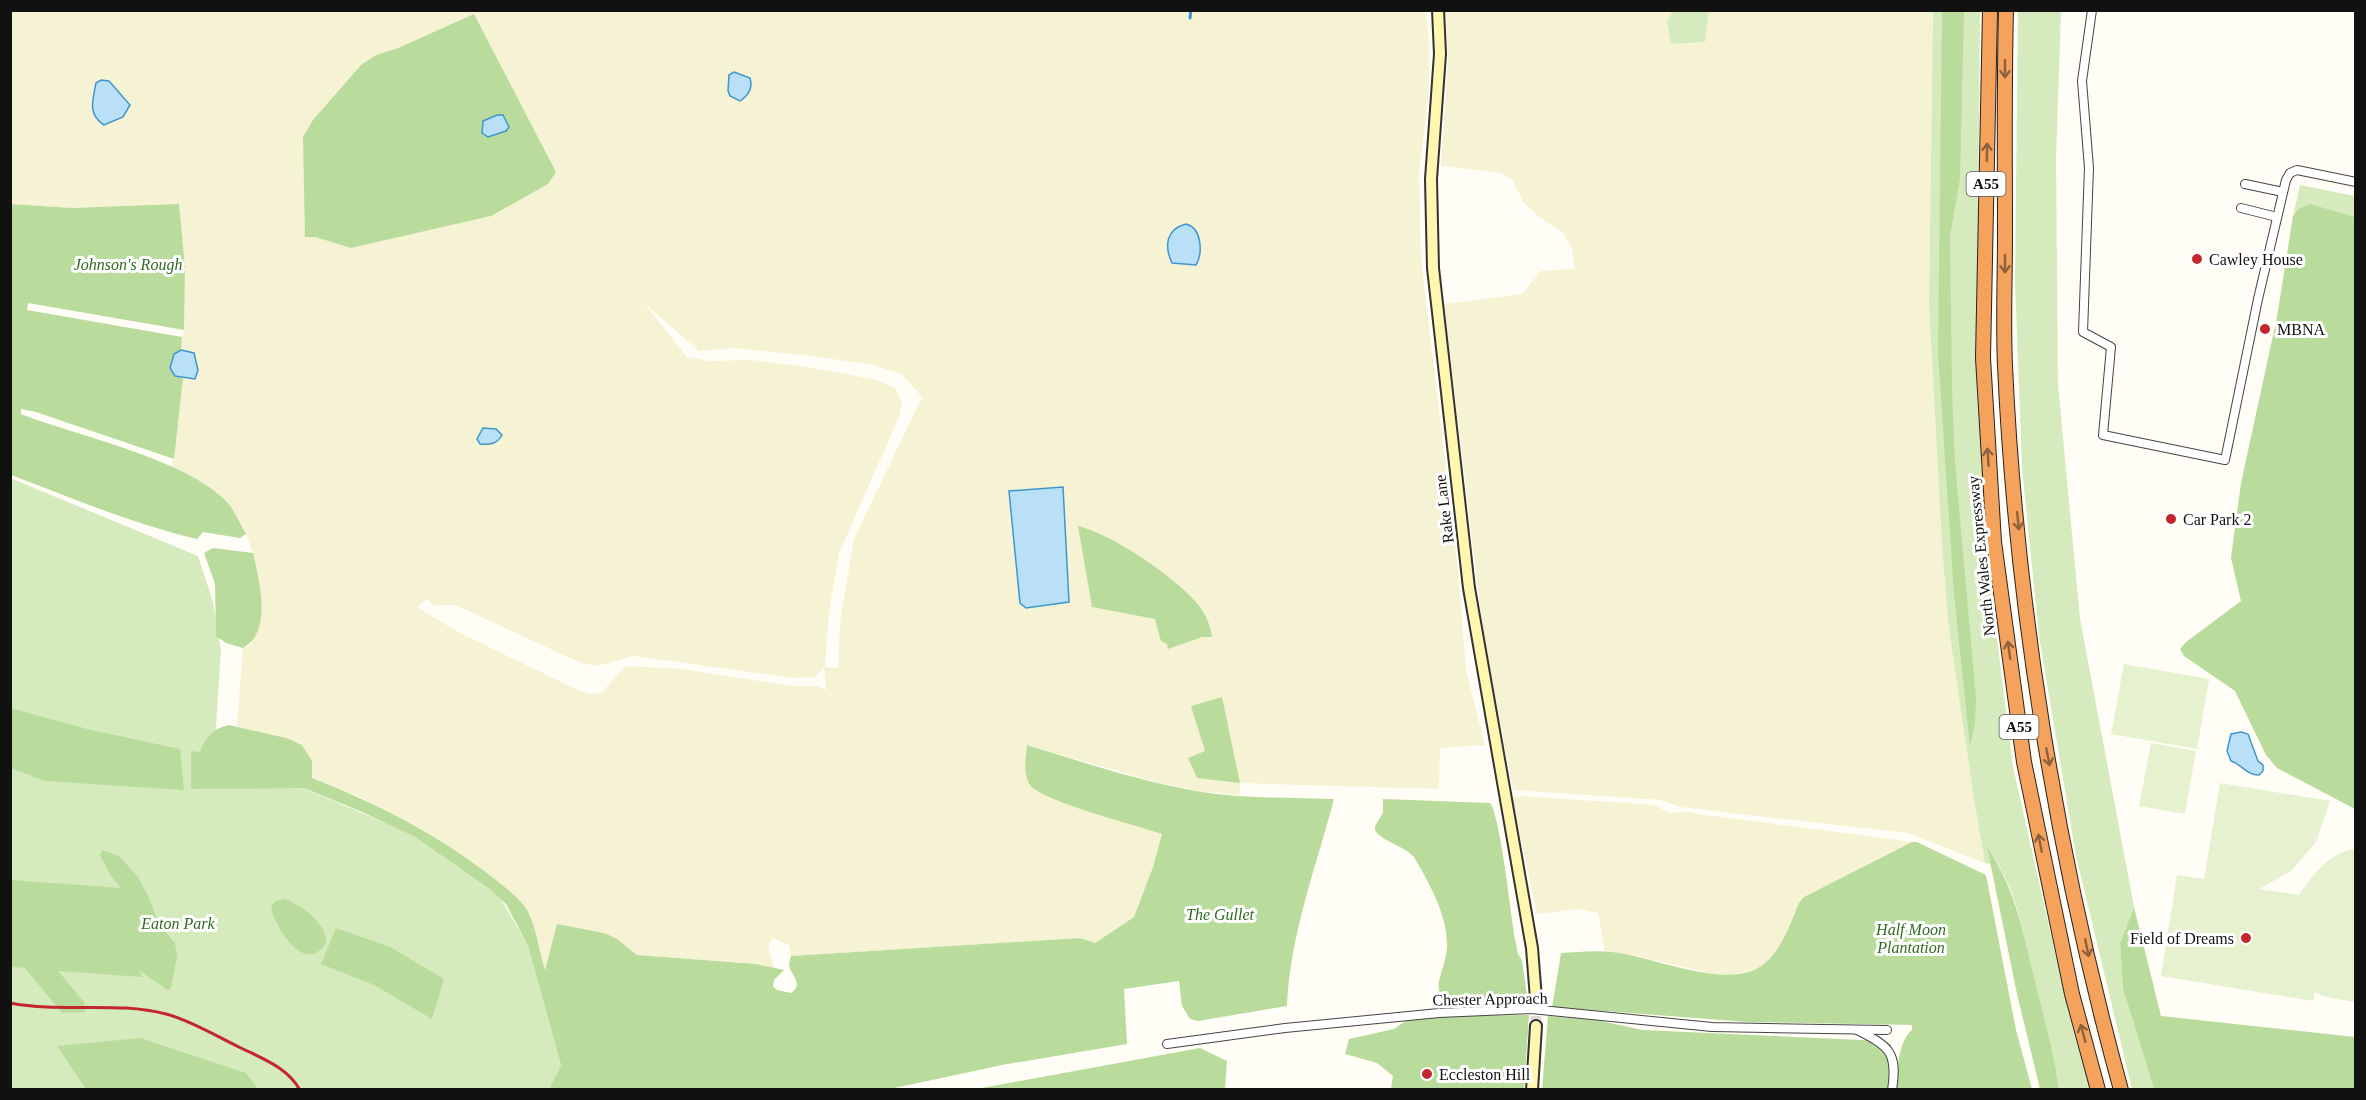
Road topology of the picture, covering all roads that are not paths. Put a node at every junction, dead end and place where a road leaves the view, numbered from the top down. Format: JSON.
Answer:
{"nodes":[{"id":1,"x":1438,"y":10,"type":"edge"},
{"id":2,"x":1990,"y":10,"type":"edge"},
{"id":3,"x":2006,"y":10,"type":"edge"},
{"id":4,"x":2092,"y":10,"type":"edge"},
{"id":5,"x":2355,"y":182,"type":"edge"},
{"id":6,"x":2245,"y":184,"type":"dead end"},
{"id":7,"x":2283,"y":192,"type":"junction"},
{"id":8,"x":2241,"y":208,"type":"dead end"},
{"id":9,"x":2277,"y":217,"type":"junction"},
{"id":10,"x":1536,"y":999,"type":"tunnel mouth"},
{"id":11,"x":1536,"y":1026,"type":"tunnel mouth"},
{"id":12,"x":1855,"y":1029,"type":"junction"},
{"id":13,"x":1887,"y":1030,"type":"dead end"},
{"id":14,"x":1167,"y":1044,"type":"dead end"},
{"id":15,"x":1532,"y":1089,"type":"edge"},
{"id":16,"x":1892,"y":1089,"type":"edge"},
{"id":17,"x":2098,"y":1089,"type":"edge"},
{"id":18,"x":2121,"y":1089,"type":"edge"}],
"edges":[{"from":1,"to":10,"type":"street","name":"Rake Lane"},
{"from":17,"to":2,"type":"highway","name":"North Wales Expressway","number":"A55","one_way":true},
{"from":3,"to":18,"type":"highway","number":"A55","one_way":true},
{"from":4,"to":9,"type":"street"},
{"from":5,"to":7,"type":"street"},
{"from":6,"to":7,"type":"street"},
{"from":7,"to":9,"type":"street"},
{"from":8,"to":9,"type":"street"},
{"from":11,"to":15,"type":"street"},
{"from":12,"to":13,"type":"street","name":"Chester Approach"},
{"from":12,"to":14,"type":"street","name":"Chester Approach"},
{"from":12,"to":16,"type":"street"}]}
